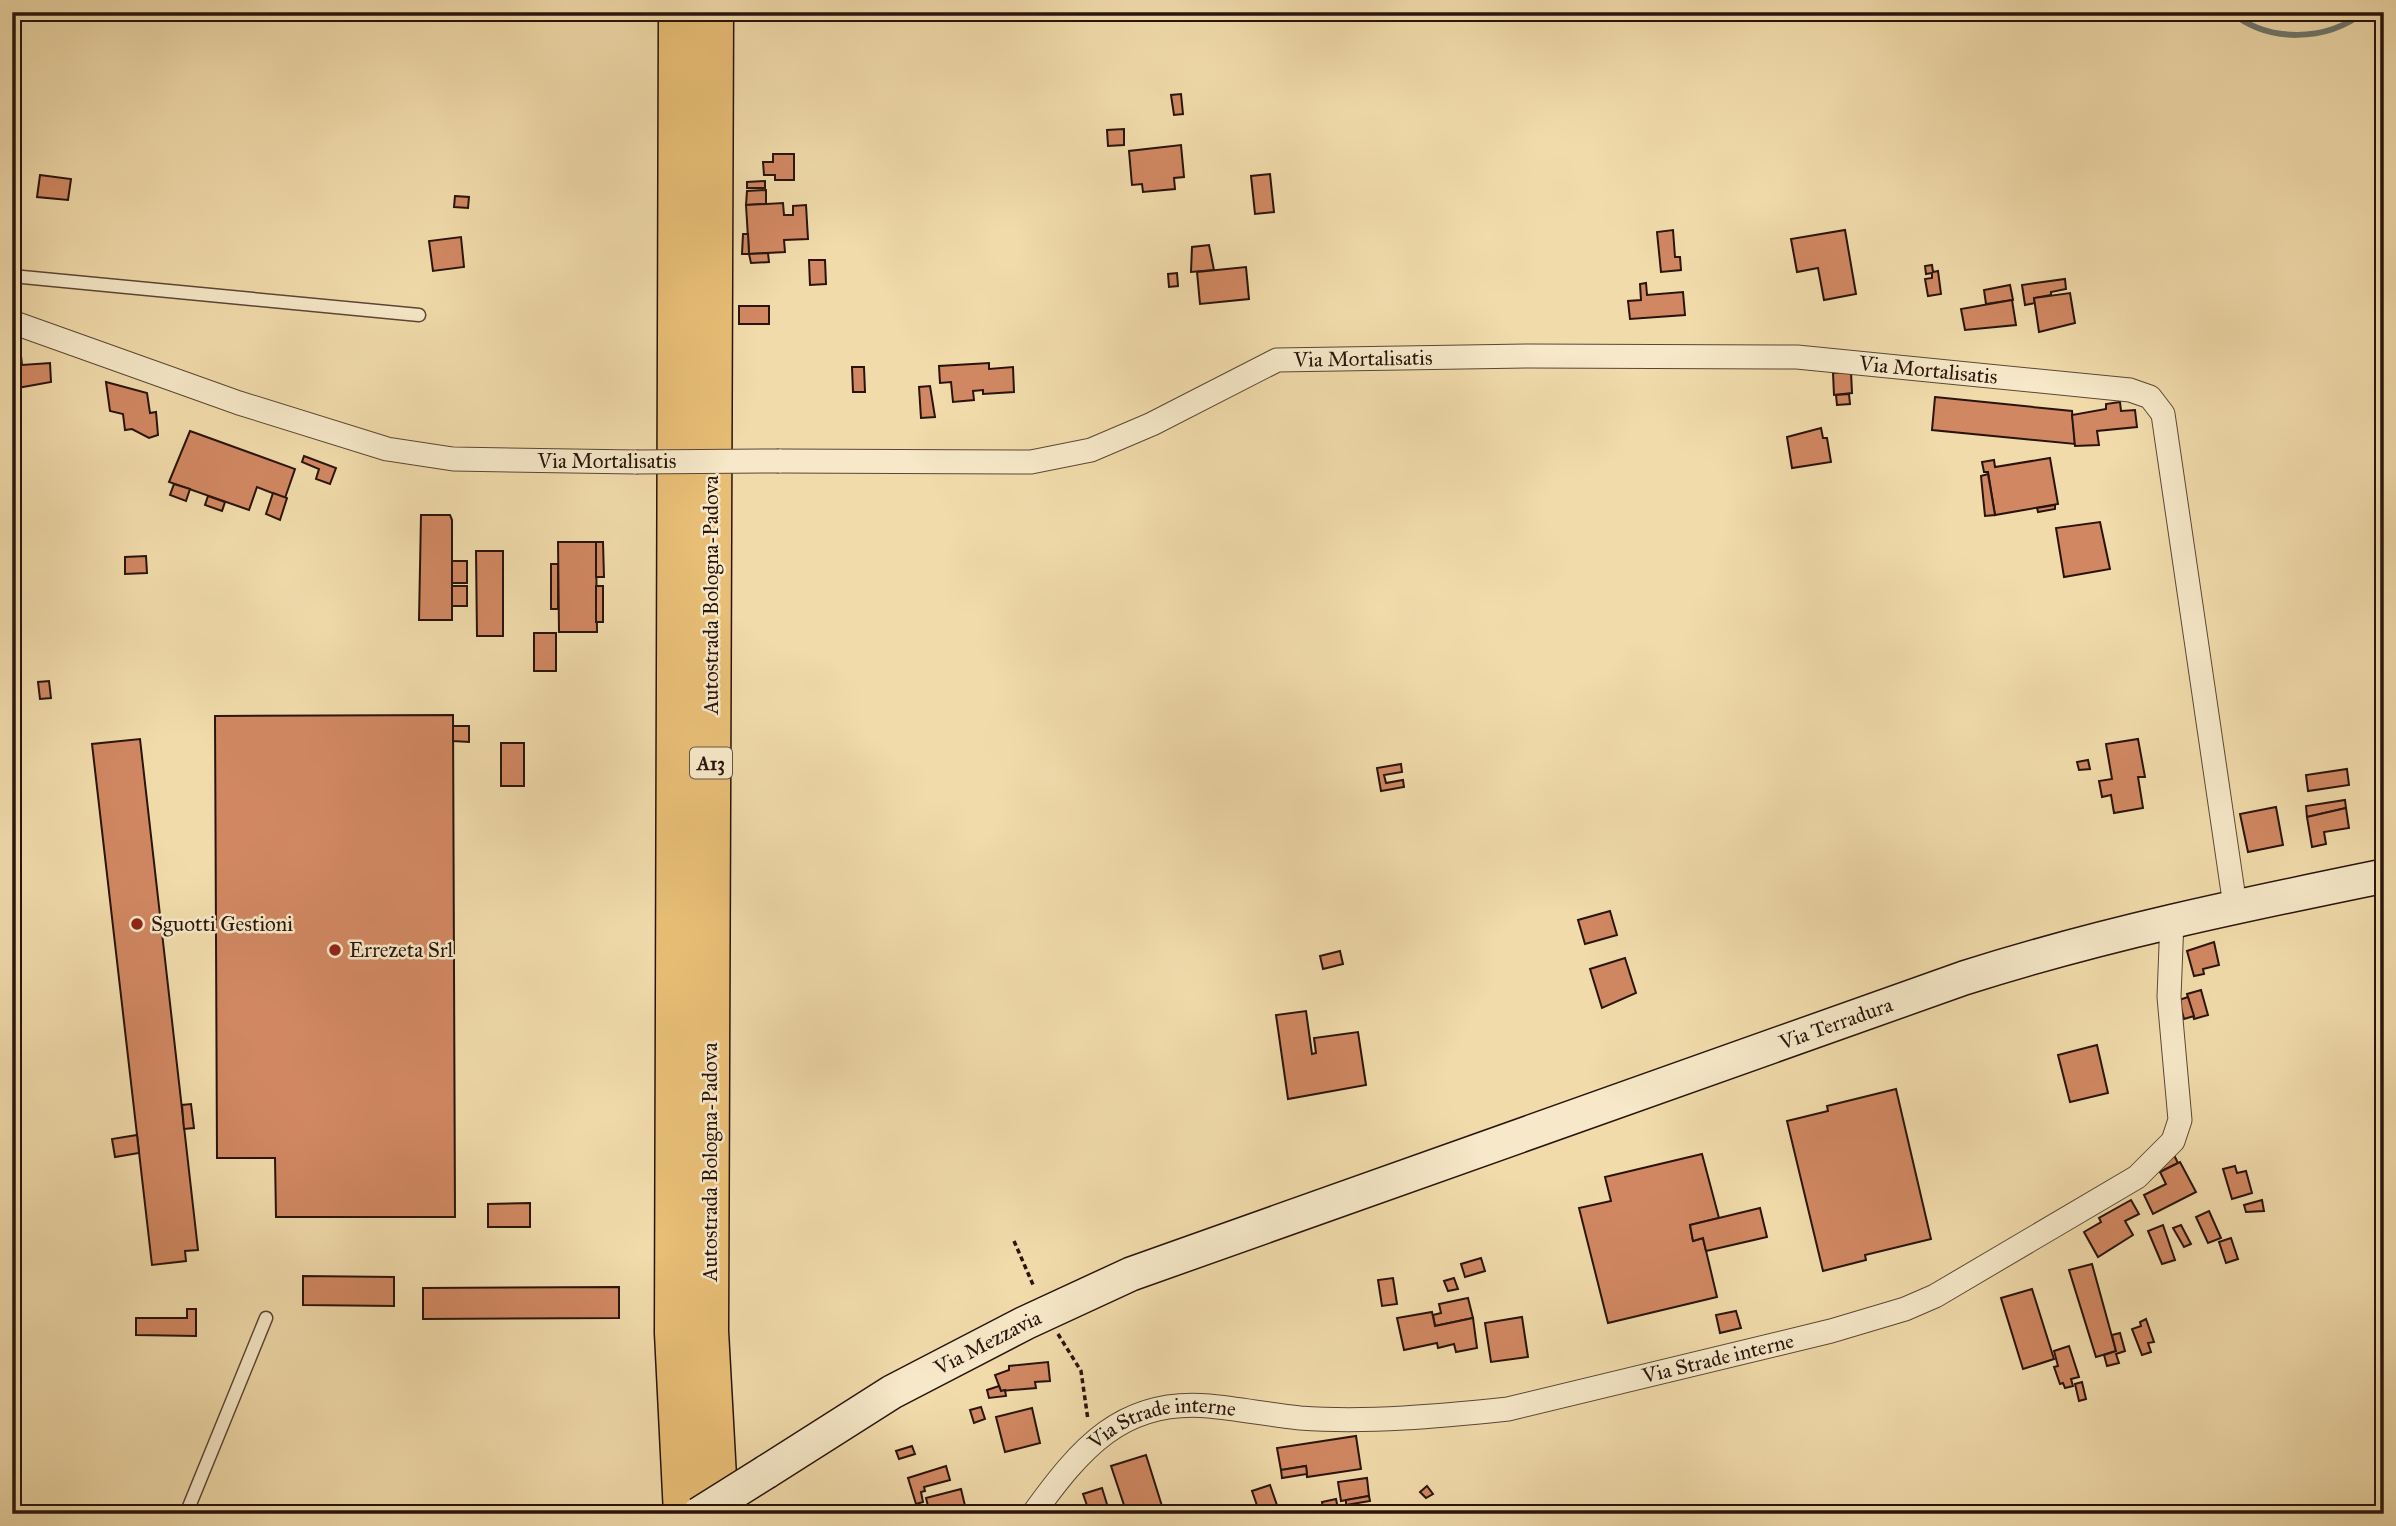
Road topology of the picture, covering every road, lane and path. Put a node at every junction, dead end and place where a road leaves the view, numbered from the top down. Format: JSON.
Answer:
{"nodes":[{"id":1,"x":678,"y":12,"type":"edge"},
{"id":2,"x":714,"y":12,"type":"edge"},
{"id":3,"x":12,"y":276,"type":"edge"},
{"id":4,"x":419,"y":315,"type":"dead end"},
{"id":5,"x":12,"y":322,"type":"edge"},
{"id":6,"x":2384,"y":876,"type":"edge"},
{"id":7,"x":2235,"y":906,"type":"junction"},
{"id":8,"x":2172,"y":920,"type":"junction"},
{"id":9,"x":1299,"y":1214,"type":"joint"},
{"id":10,"x":1014,"y":1241,"type":"dead end"},
{"id":11,"x":1034,"y":1287,"type":"dead end"},
{"id":12,"x":266,"y":1318,"type":"dead end"},
{"id":13,"x":1056,"y":1330,"type":"dead end"},
{"id":14,"x":1098,"y":1437,"type":"junction"},
{"id":15,"x":186,"y":1514,"type":"edge"},
{"id":16,"x":683,"y":1514,"type":"edge"},
{"id":17,"x":699,"y":1514,"type":"edge"},
{"id":18,"x":719,"y":1514,"type":"edge"},
{"id":19,"x":1033,"y":1514,"type":"edge"}],
"edges":[{"from":1,"to":16,"type":"highway","name":"Autostrada Bologna-Padova","number":"A13"},
{"from":2,"to":18,"type":"highway","name":"Autostrada Bologna-Padova","number":"A13"},
{"from":3,"to":4,"type":"lane"},
{"from":5,"to":7,"type":"street","name":"Via Mortalisatis","bridge":true},
{"from":6,"to":7,"type":"main road","name":"Via Terradura"},
{"from":7,"to":8,"type":"main road","name":"Via Terradura"},
{"from":8,"to":9,"type":"main road","name":"Via Terradura"},
{"from":8,"to":14,"type":"street","name":"Via Strade interne"},
{"from":9,"to":17,"type":"main road","name":"Via Mezzavia","bridge":true},
{"from":10,"to":11,"type":"path"},
{"from":12,"to":15,"type":"lane"},
{"from":13,"to":14,"type":"path"},
{"from":14,"to":19,"type":"street","name":"Via Strade interne"}]}
